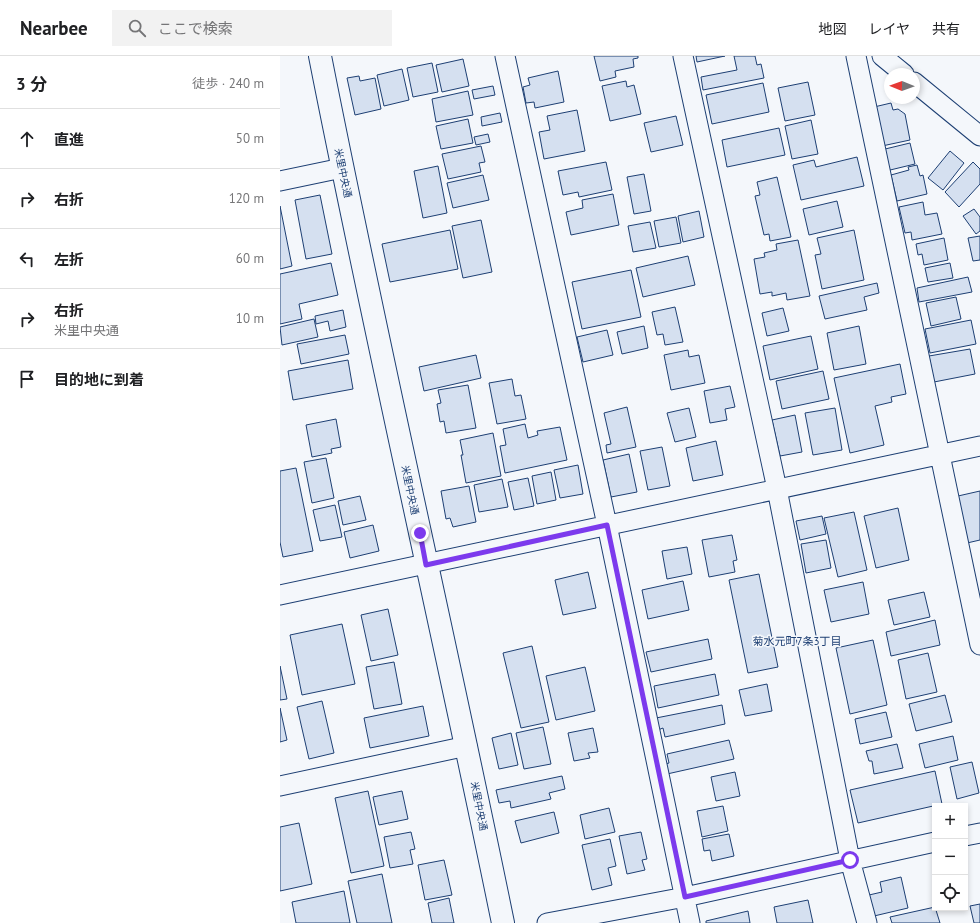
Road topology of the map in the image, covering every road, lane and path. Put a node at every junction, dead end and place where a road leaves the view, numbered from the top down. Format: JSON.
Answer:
{"nodes":[{"id":1,"x":320,"y":56,"type":"edge"},
{"id":2,"x":505,"y":56,"type":"edge"},
{"id":3,"x":683,"y":56,"type":"edge"},
{"id":4,"x":856,"y":56,"type":"edge"},
{"id":5,"x":882,"y":56,"type":"edge"},
{"id":6,"x":897,"y":68,"type":"edge"},
{"id":7,"x":920,"y":87,"type":"edge"},
{"id":8,"x":980,"y":136,"type":"edge"},
{"id":9,"x":342,"y":168,"type":"junction"},
{"id":10,"x":280,"y":181,"type":"edge"},
{"id":11,"x":980,"y":446,"type":"edge"},
{"id":12,"x":941,"y":454,"type":"junction"},
{"id":13,"x":777,"y":489,"type":"junction"},
{"id":14,"x":607,"y":525,"type":"junction"},
{"id":15,"x":426,"y":565,"type":"junction"},
{"id":16,"x":280,"y":595,"type":"edge"},
{"id":17,"x":980,"y":645,"type":"edge"},
{"id":18,"x":467,"y":746,"type":"junction"},
{"id":19,"x":280,"y":786,"type":"edge"},
{"id":20,"x":980,"y":833,"type":"edge"},
{"id":21,"x":968,"y":835,"type":"edge"},
{"id":22,"x":932,"y":843,"type":"edge"},
{"id":23,"x":850,"y":860,"type":"junction"},
{"id":24,"x":685,"y":897,"type":"junction"},
{"id":25,"x":502,"y":923,"type":"edge"},
{"id":26,"x":547,"y":923,"type":"edge"},
{"id":27,"x":690,"y":923,"type":"edge"},
{"id":28,"x":867,"y":923,"type":"edge"}],
"edges":[{"from":1,"to":9,"type":"street","name":"米里中央通"},
{"from":2,"to":14,"type":"street"},
{"from":3,"to":13,"type":"street"},
{"from":4,"to":12,"type":"street"},
{"from":5,"to":6,"type":"street"},
{"from":7,"to":8,"type":"street"},
{"from":9,"to":10,"type":"street"},
{"from":9,"to":15,"type":"street","name":"米里中央通"},
{"from":11,"to":12,"type":"street"},
{"from":12,"to":13,"type":"street"},
{"from":12,"to":17,"type":"street"},
{"from":13,"to":14,"type":"street"},
{"from":13,"to":23,"type":"street"},
{"from":14,"to":15,"type":"street"},
{"from":14,"to":24,"type":"street"},
{"from":15,"to":16,"type":"street"},
{"from":15,"to":18,"type":"street","name":"米里中央通"},
{"from":18,"to":19,"type":"street"},
{"from":18,"to":25,"type":"street","name":"米里中央通"},
{"from":20,"to":21,"type":"street"},
{"from":22,"to":23,"type":"street"},
{"from":23,"to":24,"type":"street"},
{"from":23,"to":28,"type":"street"},
{"from":24,"to":26,"type":"street"},
{"from":24,"to":27,"type":"street"}]}
